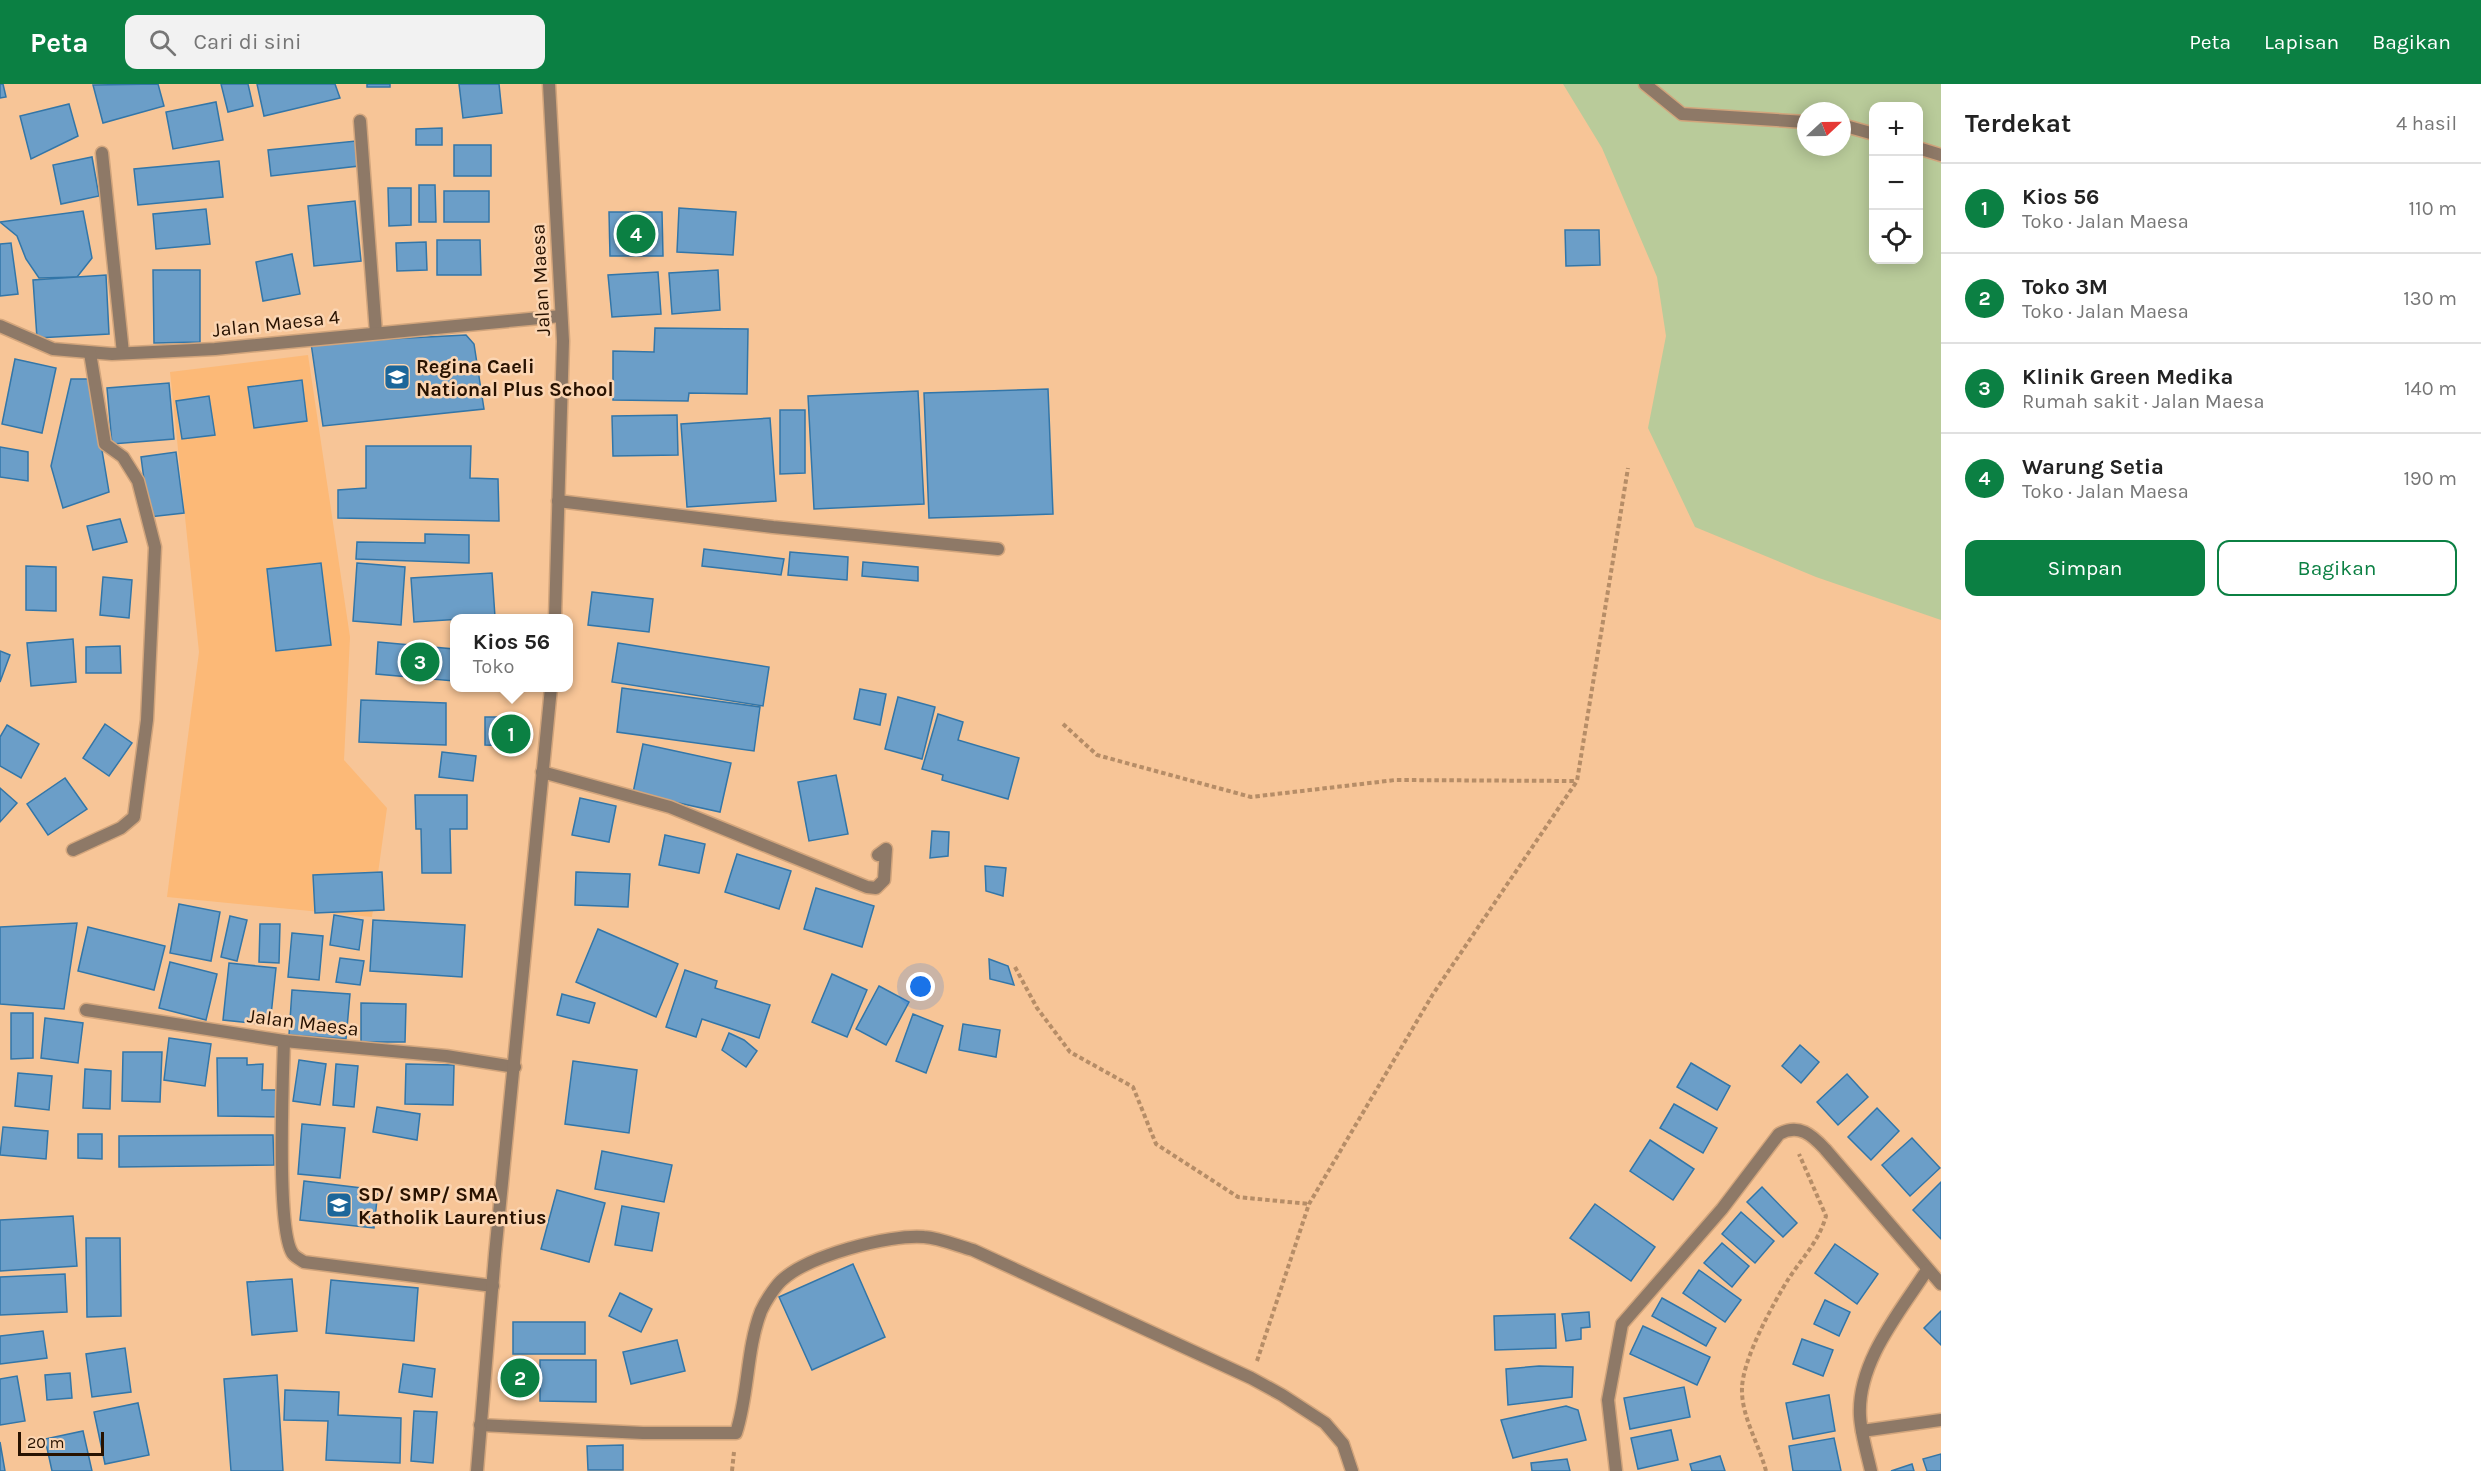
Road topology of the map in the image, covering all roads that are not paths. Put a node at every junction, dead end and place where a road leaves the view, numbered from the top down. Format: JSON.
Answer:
{"nodes":[{"id":1,"x":549,"y":84,"type":"edge"},
{"id":2,"x":1645,"y":84,"type":"edge"},
{"id":3,"x":360,"y":121,"type":"dead end"},
{"id":4,"x":1797,"y":121,"type":"edge"},
{"id":5,"x":1851,"y":128,"type":"edge"},
{"id":6,"x":1869,"y":133,"type":"edge"},
{"id":7,"x":1923,"y":150,"type":"edge"},
{"id":8,"x":102,"y":153,"type":"dead end"},
{"id":9,"x":1941,"y":155,"type":"edge"},
{"id":10,"x":561,"y":316,"type":"junction"},
{"id":11,"x":0,"y":326,"type":"edge"},
{"id":12,"x":376,"y":333,"type":"junction"},
{"id":13,"x":90,"y":353,"type":"junction"},
{"id":14,"x":123,"y":353,"type":"junction"},
{"id":15,"x":558,"y":501,"type":"junction"},
{"id":16,"x":998,"y":549,"type":"dead end"},
{"id":17,"x":555,"y":614,"type":"edge"},
{"id":18,"x":550,"y":692,"type":"edge"},
{"id":19,"x":542,"y":772,"type":"junction"},
{"id":20,"x":73,"y":850,"type":"dead end"},
{"id":21,"x":878,"y":855,"type":"dead end"},
{"id":22,"x":86,"y":1010,"type":"dead end"},
{"id":23,"x":284,"y":1041,"type":"junction"},
{"id":24,"x":515,"y":1067,"type":"junction"},
{"id":25,"x":1927,"y":1270,"type":"junction"},
{"id":26,"x":1941,"y":1284,"type":"edge"},
{"id":27,"x":493,"y":1286,"type":"junction"},
{"id":28,"x":1941,"y":1420,"type":"edge"},
{"id":29,"x":480,"y":1425,"type":"junction"},
{"id":30,"x":1862,"y":1431,"type":"junction"},
{"id":31,"x":477,"y":1471,"type":"edge"},
{"id":32,"x":1352,"y":1471,"type":"edge"},
{"id":33,"x":1616,"y":1471,"type":"edge"},
{"id":34,"x":1870,"y":1471,"type":"edge"}],
"edges":[{"from":1,"to":10,"type":"street","name":"Jalan Maesa"},
{"from":2,"to":4,"type":"street"},
{"from":3,"to":12,"type":"street"},
{"from":5,"to":6,"type":"street"},
{"from":7,"to":9,"type":"street"},
{"from":8,"to":14,"type":"street"},
{"from":10,"to":12,"type":"street","name":"Jalan Maesa 4"},
{"from":10,"to":15,"type":"street","name":"Jalan Maesa"},
{"from":11,"to":13,"type":"street","name":"Jalan Maesa 4"},
{"from":12,"to":14,"type":"street","name":"Jalan Maesa 4"},
{"from":13,"to":14,"type":"street","name":"Jalan Maesa 4"},
{"from":13,"to":20,"type":"street"},
{"from":15,"to":16,"type":"street"},
{"from":15,"to":17,"type":"street","name":"Jalan Maesa"},
{"from":18,"to":19,"type":"street"},
{"from":19,"to":21,"type":"street"},
{"from":19,"to":24,"type":"street"},
{"from":22,"to":23,"type":"street","name":"Jalan Maesa"},
{"from":23,"to":24,"type":"street","name":"Jalan Maesa"},
{"from":23,"to":27,"type":"street"},
{"from":24,"to":27,"type":"street"},
{"from":25,"to":26,"type":"street"},
{"from":25,"to":30,"type":"street"},
{"from":25,"to":33,"type":"street"},
{"from":27,"to":29,"type":"street"},
{"from":28,"to":30,"type":"street"},
{"from":29,"to":31,"type":"street"},
{"from":29,"to":32,"type":"street"},
{"from":30,"to":34,"type":"street"}]}
